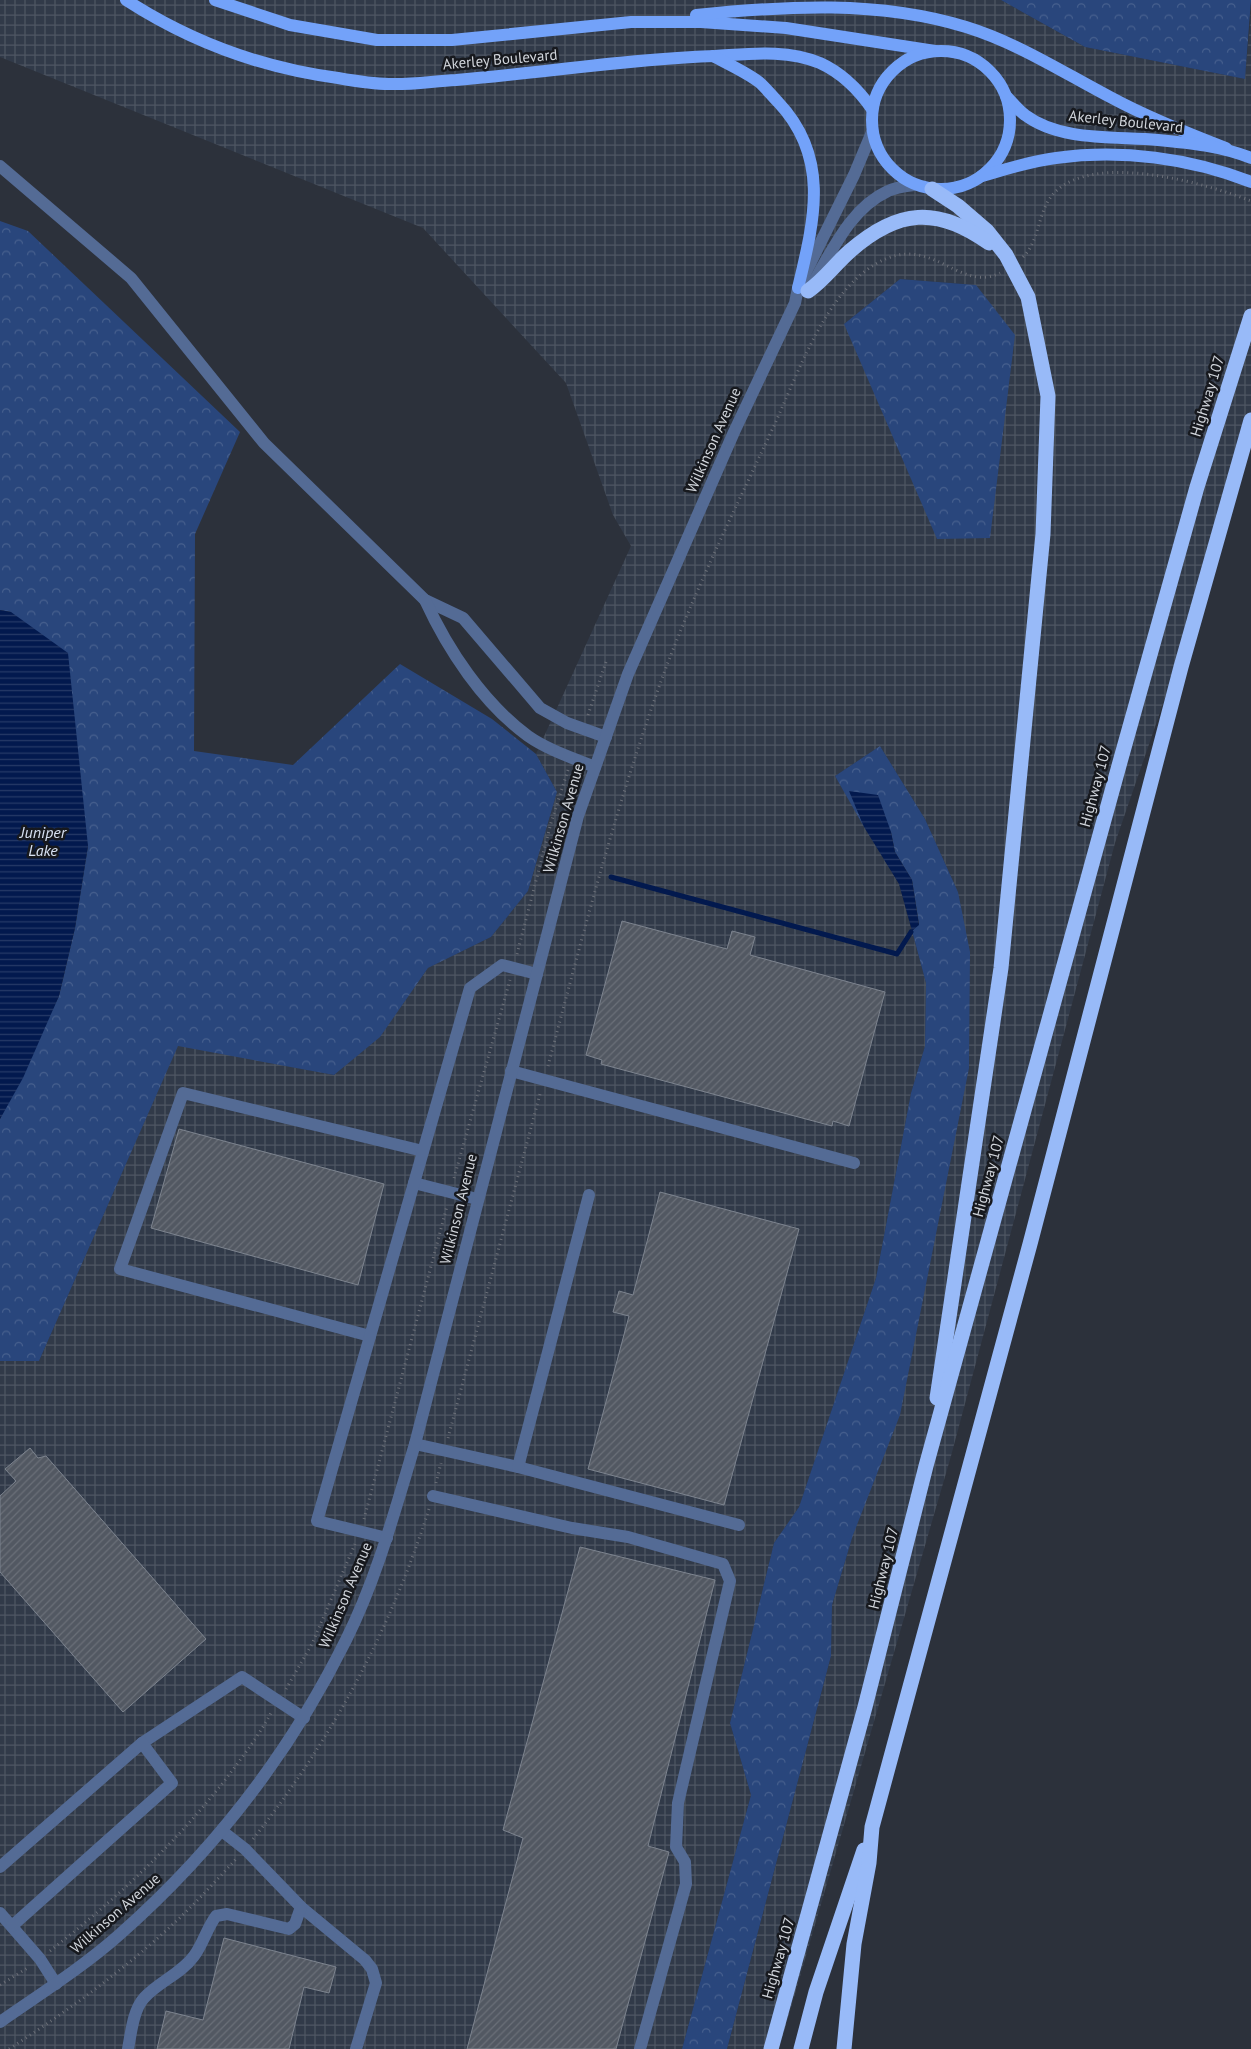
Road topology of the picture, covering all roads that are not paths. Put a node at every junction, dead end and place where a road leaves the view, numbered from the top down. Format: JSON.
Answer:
{"nodes":[{"id":1,"x":126,"y":0,"type":"edge"},
{"id":2,"x":215,"y":0,"type":"edge"},
{"id":3,"x":631,"y":22,"type":"junction"},
{"id":4,"x":935,"y":50,"type":"junction"},
{"id":5,"x":713,"y":56,"type":"junction"},
{"id":6,"x":1006,"y":96,"type":"junction"},
{"id":7,"x":872,"y":109,"type":"junction"},
{"id":8,"x":872,"y":132,"type":"junction"},
{"id":9,"x":1226,"y":148,"type":"junction"},
{"id":10,"x":1250,"y":158,"type":"edge"},
{"id":11,"x":0,"y":166,"type":"edge"},
{"id":12,"x":982,"y":176,"type":"junction"},
{"id":13,"x":1246,"y":180,"type":"edge"},
{"id":14,"x":914,"y":184,"type":"junction"},
{"id":15,"x":932,"y":189,"type":"junction"},
{"id":16,"x":1006,"y":255,"type":"junction"},
{"id":17,"x":803,"y":290,"type":"junction"},
{"id":18,"x":1251,"y":316,"type":"edge"},
{"id":19,"x":1251,"y":420,"type":"edge"},
{"id":20,"x":425,"y":600,"type":"junction"},
{"id":21,"x":606,"y":737,"type":"junction"},
{"id":22,"x":595,"y":767,"type":"junction"},
{"id":23,"x":537,"y":974,"type":"junction"},
{"id":24,"x":511,"y":1072,"type":"junction"},
{"id":25,"x":423,"y":1151,"type":"junction"},
{"id":26,"x":854,"y":1163,"type":"dead end"},
{"id":27,"x":414,"y":1183,"type":"junction"},
{"id":28,"x":589,"y":1195,"type":"dead end"},
{"id":29,"x":477,"y":1199,"type":"junction"},
{"id":30,"x":370,"y":1336,"type":"junction"},
{"id":31,"x":415,"y":1444,"type":"junction"},
{"id":32,"x":926,"y":1466,"type":"junction"},
{"id":33,"x":518,"y":1467,"type":"junction"},
{"id":34,"x":433,"y":1496,"type":"dead end"},
{"id":35,"x":739,"y":1525,"type":"dead end"},
{"id":36,"x":387,"y":1538,"type":"junction"},
{"id":37,"x":304,"y":1718,"type":"junction"},
{"id":38,"x":142,"y":1743,"type":"junction"},
{"id":39,"x":872,"y":1827,"type":"junction"},
{"id":40,"x":222,"y":1831,"type":"junction"},
{"id":41,"x":0,"y":1867,"type":"edge"},
{"id":42,"x":301,"y":1907,"type":"junction"},
{"id":43,"x":0,"y":1913,"type":"edge"},
{"id":44,"x":12,"y":1926,"type":"junction"},
{"id":45,"x":56,"y":1984,"type":"junction"},
{"id":46,"x":0,"y":2022,"type":"edge"},
{"id":47,"x":128,"y":2049,"type":"edge"},
{"id":48,"x":356,"y":2049,"type":"edge"},
{"id":49,"x":640,"y":2049,"type":"edge"},
{"id":50,"x":770,"y":2049,"type":"edge"},
{"id":51,"x":801,"y":2049,"type":"edge"},
{"id":52,"x":844,"y":2049,"type":"edge"}],
"edges":[{"from":1,"to":5,"type":"main road","name":"Akerley Boulevard"},
{"from":2,"to":3,"type":"main road","name":"Akerley Boulevard"},
{"from":3,"to":4,"type":"main road","name":"Akerley Boulevard"},
{"from":3,"to":9,"type":"main road"},
{"from":4,"to":6,"type":"main road"},
{"from":4,"to":7,"type":"main road"},
{"from":5,"to":7,"type":"main road","name":"Akerley Boulevard"},
{"from":5,"to":17,"type":"main road"},
{"from":6,"to":9,"type":"main road","name":"Akerley Boulevard"},
{"from":6,"to":12,"type":"main road"},
{"from":7,"to":8,"type":"main road"},
{"from":8,"to":14,"type":"main road"},
{"from":8,"to":17,"type":"street","name":"Wilkinson Avenue"},
{"from":9,"to":10,"type":"main road","name":"Akerley Boulevard"},
{"from":11,"to":20,"type":"street"},
{"from":12,"to":13,"type":"main road"},
{"from":12,"to":15,"type":"main road"},
{"from":14,"to":15,"type":"main road"},
{"from":14,"to":17,"type":"street","name":"Wilkinson Avenue"},
{"from":15,"to":16,"type":"highway"},
{"from":16,"to":17,"type":"highway"},
{"from":16,"to":32,"type":"highway"},
{"from":17,"to":21,"type":"street","name":"Wilkinson Avenue"},
{"from":18,"to":32,"type":"highway","name":"Highway 107"},
{"from":19,"to":39,"type":"highway"},
{"from":20,"to":21,"type":"street"},
{"from":20,"to":22,"type":"street"},
{"from":21,"to":22,"type":"street","name":"Wilkinson Avenue"},
{"from":22,"to":23,"type":"street","name":"Wilkinson Avenue"},
{"from":23,"to":24,"type":"street","name":"Wilkinson Avenue"},
{"from":23,"to":25,"type":"street"},
{"from":24,"to":26,"type":"street"},
{"from":24,"to":29,"type":"street","name":"Wilkinson Avenue"},
{"from":25,"to":27,"type":"street"},
{"from":25,"to":30,"type":"street"},
{"from":27,"to":29,"type":"street"},
{"from":27,"to":30,"type":"street"},
{"from":28,"to":33,"type":"street"},
{"from":29,"to":31,"type":"street","name":"Wilkinson Avenue"},
{"from":30,"to":36,"type":"street"},
{"from":31,"to":33,"type":"street"},
{"from":31,"to":36,"type":"street","name":"Wilkinson Avenue"},
{"from":32,"to":50,"type":"highway","name":"Highway 107"},
{"from":33,"to":35,"type":"street"},
{"from":34,"to":49,"type":"street"},
{"from":36,"to":37,"type":"street","name":"Wilkinson Avenue"},
{"from":37,"to":38,"type":"street"},
{"from":37,"to":40,"type":"street","name":"Wilkinson Avenue"},
{"from":38,"to":41,"type":"street"},
{"from":38,"to":44,"type":"street"},
{"from":39,"to":51,"type":"highway"},
{"from":39,"to":52,"type":"highway"},
{"from":40,"to":42,"type":"street"},
{"from":40,"to":45,"type":"street","name":"Wilkinson Avenue"},
{"from":42,"to":47,"type":"street"},
{"from":42,"to":48,"type":"street"},
{"from":43,"to":44,"type":"street"},
{"from":44,"to":45,"type":"street"},
{"from":45,"to":46,"type":"street","name":"Wilkinson Avenue"}]}
